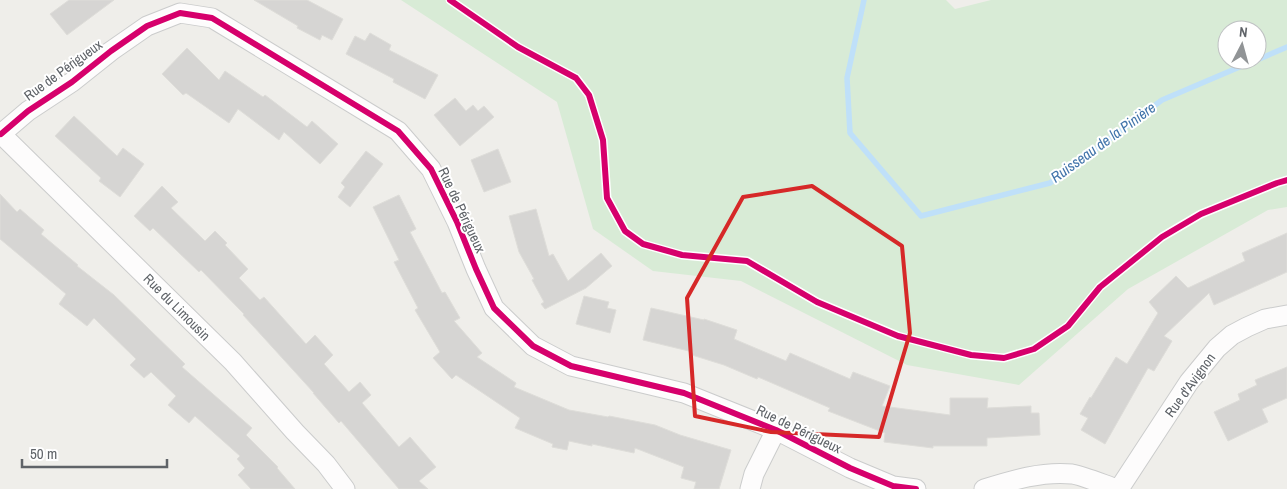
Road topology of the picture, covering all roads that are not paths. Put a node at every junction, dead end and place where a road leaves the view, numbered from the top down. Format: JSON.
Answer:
{"nodes":[{"id":1,"x":1,"y":134,"type":"edge"},
{"id":2,"x":1287,"y":314,"type":"edge"},
{"id":3,"x":776,"y":430,"type":"junction"},
{"id":4,"x":345,"y":489,"type":"edge"},
{"id":5,"x":750,"y":489,"type":"edge"},
{"id":6,"x":916,"y":489,"type":"edge"},
{"id":7,"x":984,"y":489,"type":"edge"},
{"id":8,"x":1118,"y":489,"type":"edge"}],
"edges":[{"from":1,"to":3,"type":"street","name":"Rue de Périgueux"},
{"from":1,"to":4,"type":"street","name":"Rue du Limousin"},
{"from":2,"to":8,"type":"street","name":"Rue d'Avignon"},
{"from":3,"to":5,"type":"street"},
{"from":3,"to":6,"type":"street","name":"Rue de Périgueux"},
{"from":7,"to":8,"type":"street"}]}
